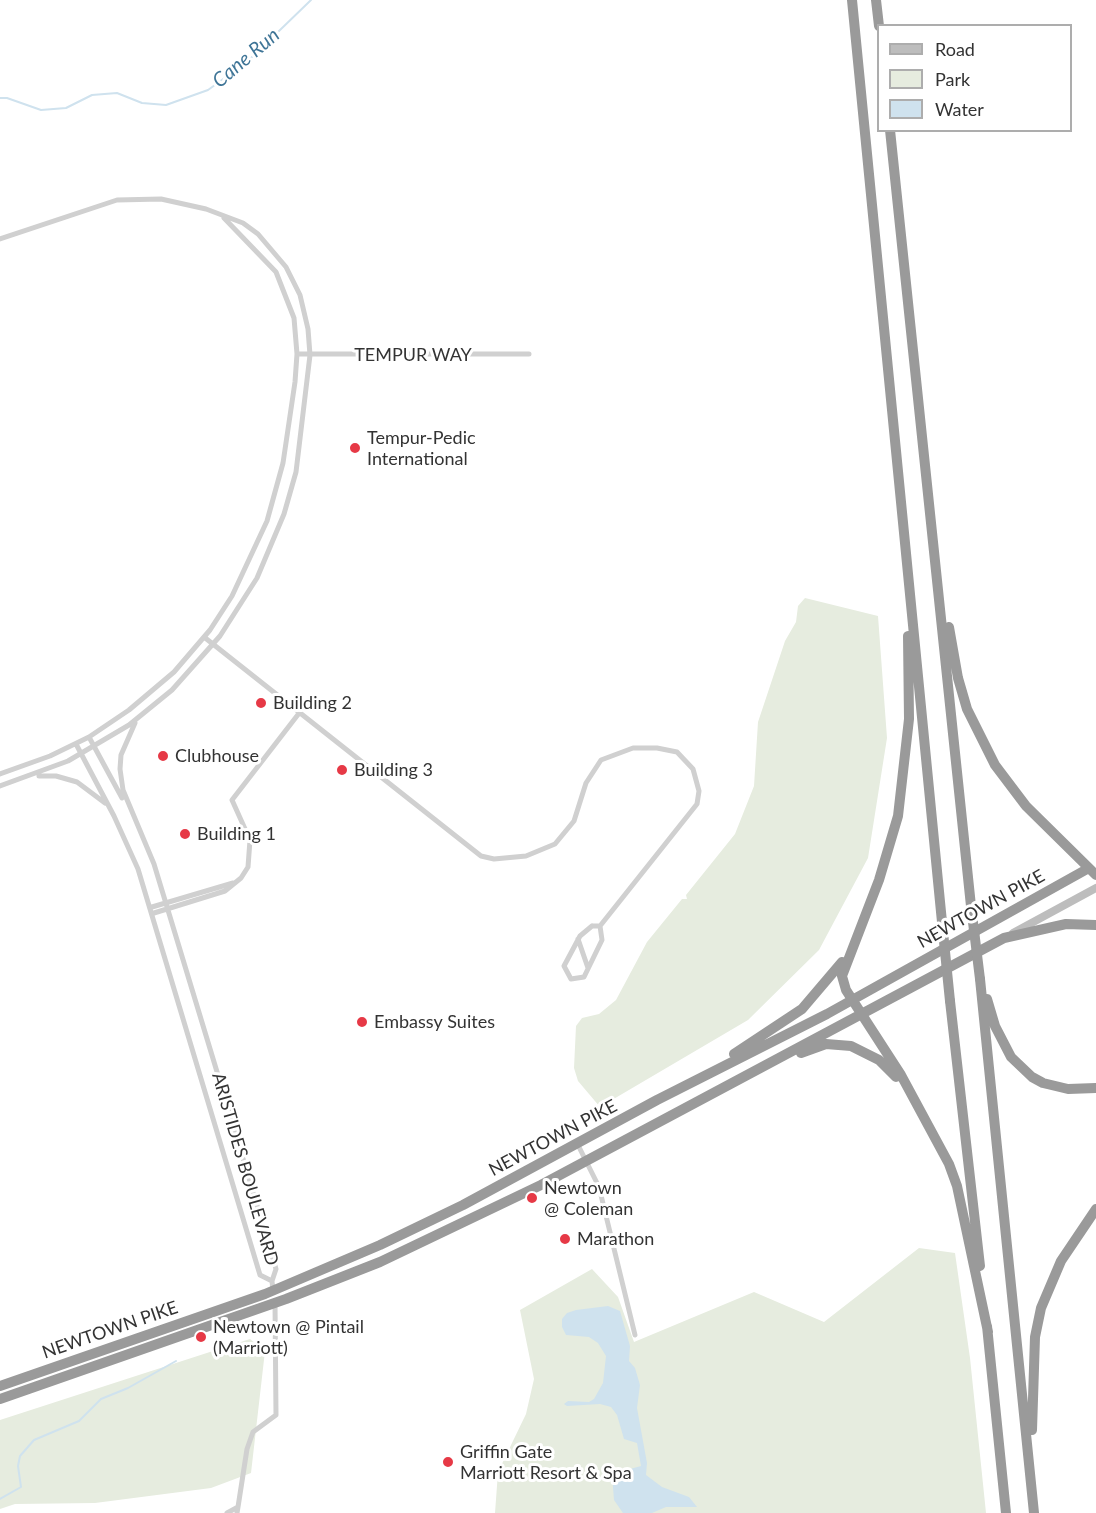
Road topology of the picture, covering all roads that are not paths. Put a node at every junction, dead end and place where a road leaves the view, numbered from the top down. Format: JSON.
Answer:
{"nodes":[{"id":1,"x":852,"y":0,"type":"edge"},
{"id":2,"x":876,"y":0,"type":"edge"},
{"id":3,"x":879,"y":24,"type":"edge"},
{"id":4,"x":890,"y":132,"type":"edge"},
{"id":5,"x":223,"y":216,"type":"junction"},
{"id":6,"x":0,"y":239,"type":"edge"},
{"id":7,"x":297,"y":354,"type":"junction"},
{"id":8,"x":529,"y":354,"type":"dead end"},
{"id":9,"x":310,"y":355,"type":"junction"},
{"id":10,"x":261,"y":536,"type":"junction"},
{"id":11,"x":933,"y":538,"type":"junction"},
{"id":12,"x":274,"y":541,"type":"junction"},
{"id":13,"x":907,"y":564,"type":"junction"},
{"id":14,"x":204,"y":637,"type":"junction"},
{"id":15,"x":213,"y":644,"type":"junction"},
{"id":16,"x":300,"y":712,"type":"junction"},
{"id":17,"x":141,"y":716,"type":"junction"},
{"id":18,"x":89,"y":737,"type":"junction"},
{"id":19,"x":75,"y":744,"type":"junction"},
{"id":20,"x":94,"y":747,"type":"junction"},
{"id":21,"x":81,"y":754,"type":"junction"},
{"id":22,"x":0,"y":774,"type":"edge"},
{"id":23,"x":31,"y":776,"type":"junction"},
{"id":24,"x":0,"y":786,"type":"edge"},
{"id":25,"x":114,"y":816,"type":"junction"},
{"id":26,"x":138,"y":826,"type":"junction"},
{"id":27,"x":1094,"y":869,"type":"edge"},
{"id":28,"x":1096,"y":888,"type":"edge"},
{"id":29,"x":167,"y":906,"type":"junction"},
{"id":30,"x":153,"y":910,"type":"junction"},
{"id":31,"x":1096,"y":925,"type":"edge"},
{"id":32,"x":600,"y":926,"type":"junction"},
{"id":33,"x":1004,"y":938,"type":"junction"},
{"id":34,"x":578,"y":939,"type":"junction"},
{"id":35,"x":850,"y":952,"type":"junction"},
{"id":36,"x":588,"y":968,"type":"junction"},
{"id":37,"x":980,"y":979,"type":"junction"},
{"id":38,"x":853,"y":1000,"type":"junction"},
{"id":39,"x":861,"y":1014,"type":"junction"},
{"id":40,"x":1096,"y":1088,"type":"edge"},
{"id":41,"x":716,"y":1092,"type":"junction"},
{"id":42,"x":914,"y":1099,"type":"junction"},
{"id":43,"x":657,"y":1100,"type":"junction"},
{"id":44,"x":578,"y":1145,"type":"junction"},
{"id":45,"x":587,"y":1160,"type":"junction"},
{"id":46,"x":1096,"y":1209,"type":"edge"},
{"id":47,"x":273,"y":1286,"type":"junction"},
{"id":48,"x":275,"y":1303,"type":"junction"},
{"id":49,"x":988,"y":1332,"type":"junction"},
{"id":50,"x":635,"y":1335,"type":"dead end"},
{"id":51,"x":0,"y":1386,"type":"edge"},
{"id":52,"x":0,"y":1399,"type":"edge"},
{"id":53,"x":1031,"y":1481,"type":"junction"},
{"id":54,"x":238,"y":1510,"type":"edge"},
{"id":55,"x":227,"y":1513,"type":"edge"},
{"id":56,"x":1006,"y":1513,"type":"edge"},
{"id":57,"x":1034,"y":1513,"type":"edge"}],
"edges":[{"from":1,"to":13,"type":"highway"},
{"from":2,"to":3,"type":"highway"},
{"from":4,"to":11,"type":"highway"},
{"from":5,"to":6,"type":"street"},
{"from":5,"to":7,"type":"street"},
{"from":5,"to":9,"type":"street"},
{"from":7,"to":9,"type":"street","name":"TEMPUR WAY"},
{"from":7,"to":10,"type":"street"},
{"from":8,"to":9,"type":"street","name":"TEMPUR WAY"},
{"from":9,"to":12,"type":"street"},
{"from":10,"to":12,"type":"street"},
{"from":10,"to":14,"type":"street"},
{"from":11,"to":27,"type":"highway"},
{"from":11,"to":37,"type":"highway","bridge":true},
{"from":12,"to":15,"type":"street"},
{"from":13,"to":35,"type":"highway"},
{"from":13,"to":49,"type":"highway","bridge":true},
{"from":14,"to":15,"type":"street"},
{"from":14,"to":18,"type":"street"},
{"from":15,"to":16,"type":"street"},
{"from":15,"to":17,"type":"street"},
{"from":16,"to":29,"type":"street"},
{"from":16,"to":32,"type":"street"},
{"from":17,"to":20,"type":"street"},
{"from":17,"to":26,"type":"street","name":"ARISTIDES BOULEVARD"},
{"from":18,"to":19,"type":"street"},
{"from":18,"to":20,"type":"street","name":"ARISTIDES BOULEVARD"},
{"from":19,"to":21,"type":"street","name":"ARISTIDES BOULEVARD"},
{"from":19,"to":22,"type":"street"},
{"from":20,"to":21,"type":"street"},
{"from":20,"to":26,"type":"street","name":"ARISTIDES BOULEVARD"},
{"from":21,"to":23,"type":"street"},
{"from":21,"to":25,"type":"street","name":"ARISTIDES BOULEVARD"},
{"from":23,"to":24,"type":"street"},
{"from":23,"to":25,"type":"street","name":"ARISTIDES BOULEVARD"},
{"from":25,"to":30,"type":"street","name":"ARISTIDES BOULEVARD"},
{"from":26,"to":29,"type":"street","name":"ARISTIDES BOULEVARD"},
{"from":27,"to":38,"type":"highway","name":"NEWTOWN PIKE"},
{"from":28,"to":33,"type":"main road","name":"NEWTOWN PIKE"},
{"from":29,"to":30,"type":"street"},
{"from":29,"to":47,"type":"street","name":"ARISTIDES BOULEVARD"},
{"from":30,"to":47,"type":"street","name":"ARISTIDES BOULEVARD"},
{"from":31,"to":33,"type":"highway"},
{"from":32,"to":34,"type":"street"},
{"from":32,"to":36,"type":"street"},
{"from":33,"to":39,"type":"highway","name":"NEWTOWN PIKE"},
{"from":34,"to":36,"type":"street"},
{"from":34,"to":36,"type":"street"},
{"from":35,"to":38,"type":"highway"},
{"from":35,"to":43,"type":"highway"},
{"from":37,"to":40,"type":"highway"},
{"from":37,"to":53,"type":"highway"},
{"from":38,"to":39,"type":"highway"},
{"from":38,"to":43,"type":"highway","name":"NEWTOWN PIKE"},
{"from":39,"to":41,"type":"highway","name":"NEWTOWN PIKE"},
{"from":39,"to":42,"type":"highway"},
{"from":41,"to":42,"type":"highway"},
{"from":41,"to":45,"type":"highway","name":"NEWTOWN PIKE"},
{"from":42,"to":49,"type":"highway"},
{"from":43,"to":44,"type":"highway","name":"NEWTOWN PIKE"},
{"from":44,"to":45,"type":"street"},
{"from":44,"to":47,"type":"highway","name":"NEWTOWN PIKE"},
{"from":45,"to":48,"type":"highway","name":"NEWTOWN PIKE"},
{"from":45,"to":50,"type":"street"},
{"from":46,"to":53,"type":"highway"},
{"from":47,"to":48,"type":"street"},
{"from":47,"to":51,"type":"highway","name":"NEWTOWN PIKE"},
{"from":48,"to":52,"type":"highway","name":"NEWTOWN PIKE"},
{"from":48,"to":54,"type":"street"},
{"from":49,"to":56,"type":"highway"},
{"from":53,"to":57,"type":"highway"},
{"from":54,"to":55,"type":"street"}]}
